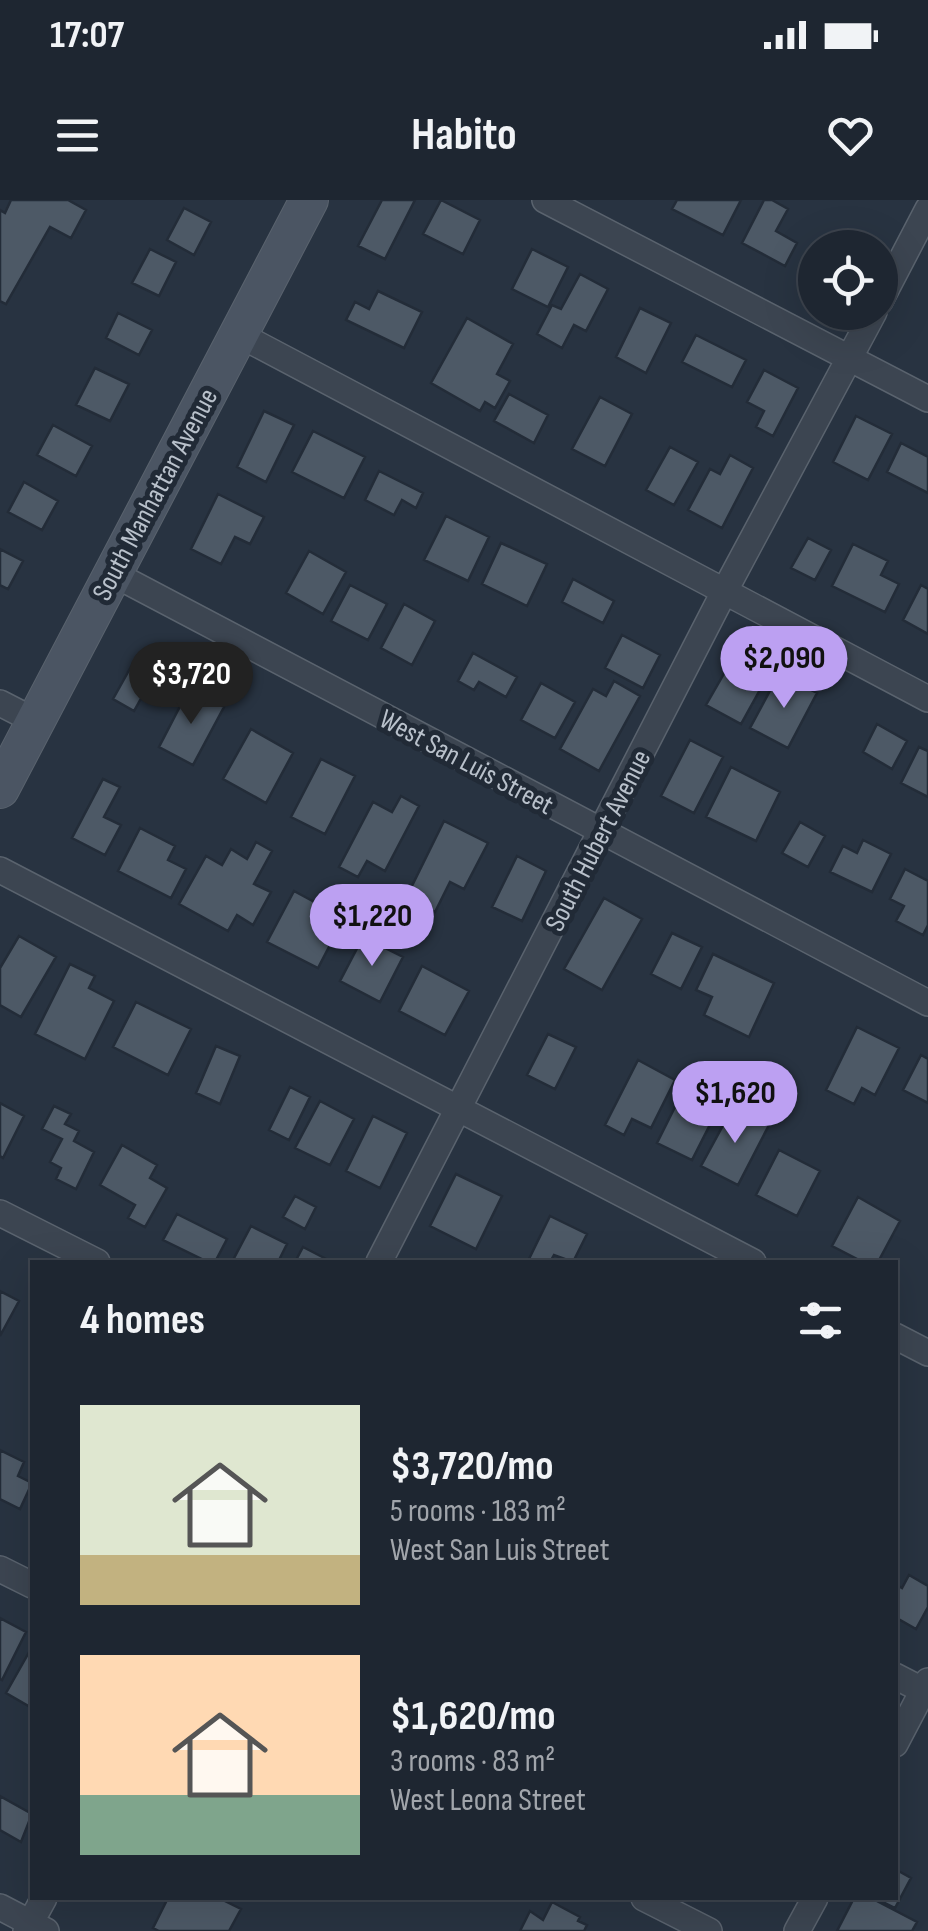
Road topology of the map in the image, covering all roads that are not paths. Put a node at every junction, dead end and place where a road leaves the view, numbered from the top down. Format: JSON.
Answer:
{"nodes":[{"id":1,"x":309,"y":200,"type":"edge"},
{"id":2,"x":544,"y":200,"type":"edge"},
{"id":3,"x":928,"y":209,"type":"edge"},
{"id":4,"x":898,"y":266,"type":"edge"},
{"id":5,"x":865,"y":330,"type":"edge"},
{"id":6,"x":238,"y":334,"type":"junction"},
{"id":7,"x":850,"y":358,"type":"junction"},
{"id":8,"x":928,"y":399,"type":"edge"},
{"id":9,"x":112,"y":573,"type":"junction"},
{"id":10,"x":724,"y":594,"type":"junction"},
{"id":11,"x":928,"y":700,"type":"edge"},
{"id":12,"x":0,"y":703,"type":"edge"},
{"id":13,"x":35,"y":721,"type":"junction"},
{"id":14,"x":0,"y":789,"type":"edge"},
{"id":15,"x":601,"y":832,"type":"junction"},
{"id":16,"x":0,"y":870,"type":"edge"},
{"id":17,"x":928,"y":1004,"type":"edge"},
{"id":18,"x":460,"y":1110,"type":"junction"},
{"id":19,"x":0,"y":1213,"type":"edge"},
{"id":20,"x":92,"y":1260,"type":"edge"},
{"id":21,"x":380,"y":1260,"type":"edge"},
{"id":22,"x":749,"y":1260,"type":"edge"},
{"id":23,"x":898,"y":1338,"type":"edge"},
{"id":24,"x":928,"y":1354,"type":"edge"},
{"id":25,"x":0,"y":1569,"type":"edge"},
{"id":26,"x":30,"y":1584,"type":"edge"},
{"id":27,"x":898,"y":1677,"type":"edge"},
{"id":28,"x":926,"y":1688,"type":"edge"},
{"id":29,"x":898,"y":1739,"type":"edge"},
{"id":30,"x":43,"y":1900,"type":"edge"},
{"id":31,"x":648,"y":1900,"type":"edge"},
{"id":32,"x":814,"y":1900,"type":"edge"},
{"id":33,"x":0,"y":1907,"type":"edge"},
{"id":34,"x":34,"y":1928,"type":"edge"},
{"id":35,"x":709,"y":1931,"type":"edge"},
{"id":36,"x":797,"y":1931,"type":"edge"}],
"edges":[{"from":1,"to":6,"type":"main road","name":"South Manhattan Avenue"},
{"from":2,"to":7,"type":"street"},
{"from":3,"to":4,"type":"street"},
{"from":5,"to":7,"type":"street","name":"South Hubert Avenue"},
{"from":6,"to":9,"type":"main road","name":"South Manhattan Avenue"},
{"from":6,"to":10,"type":"street"},
{"from":7,"to":8,"type":"street"},
{"from":7,"to":10,"type":"street","name":"South Hubert Avenue"},
{"from":9,"to":13,"type":"main road","name":"South Manhattan Avenue"},
{"from":9,"to":15,"type":"street","name":"West San Luis Street"},
{"from":10,"to":11,"type":"street"},
{"from":10,"to":15,"type":"street","name":"South Hubert Avenue"},
{"from":12,"to":13,"type":"street"},
{"from":13,"to":14,"type":"main road","name":"South Manhattan Avenue"},
{"from":15,"to":17,"type":"street","name":"West San Luis Street"},
{"from":15,"to":18,"type":"street","name":"South Hubert Avenue"},
{"from":16,"to":18,"type":"street"},
{"from":18,"to":21,"type":"street","name":"South Hubert Avenue"},
{"from":18,"to":22,"type":"street"},
{"from":19,"to":20,"type":"street"},
{"from":23,"to":24,"type":"street"},
{"from":25,"to":26,"type":"street"},
{"from":27,"to":28,"type":"street"},
{"from":28,"to":29,"type":"street"},
{"from":30,"to":34,"type":"street"},
{"from":31,"to":35,"type":"street"},
{"from":32,"to":36,"type":"street"},
{"from":33,"to":34,"type":"street"}]}
